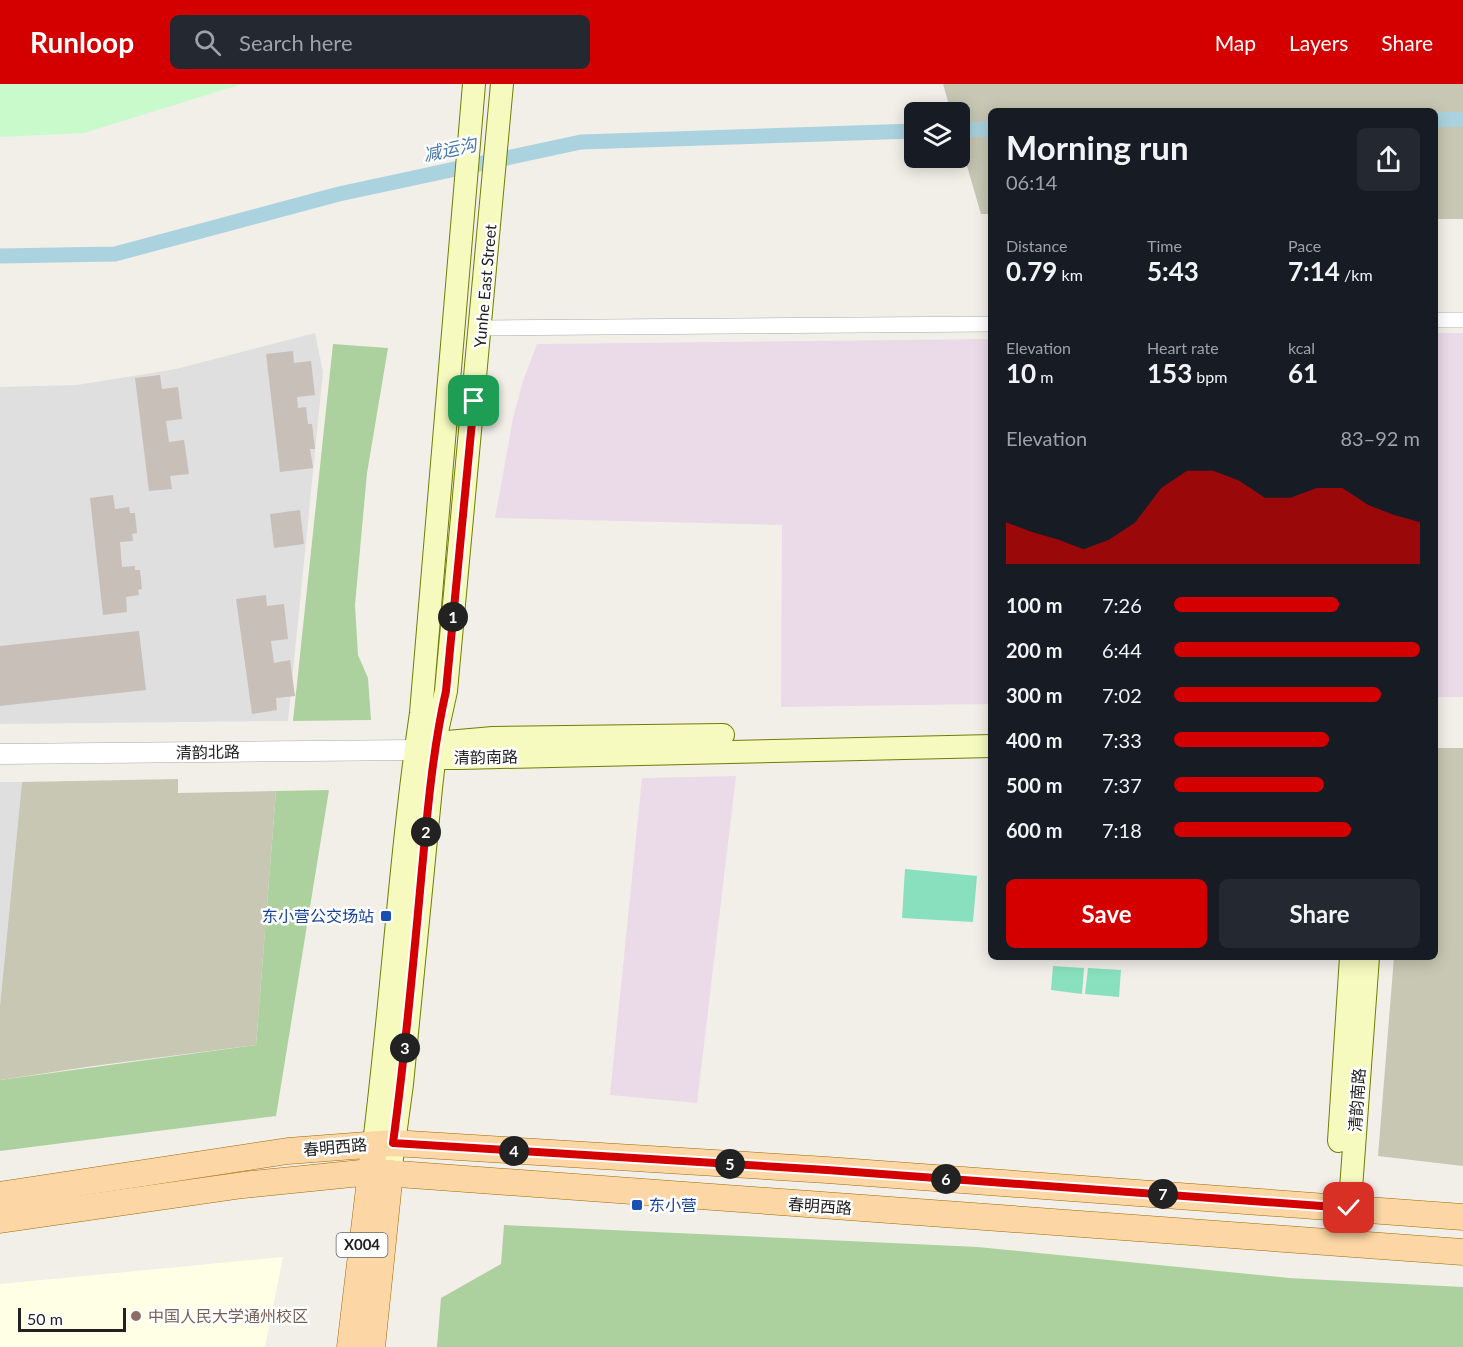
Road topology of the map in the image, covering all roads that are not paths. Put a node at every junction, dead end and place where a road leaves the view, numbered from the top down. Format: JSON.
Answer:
{"nodes":[{"id":1,"x":474,"y":84,"type":"edge"},
{"id":2,"x":502,"y":84,"type":"edge"},
{"id":3,"x":1438,"y":320,"type":"edge"},
{"id":4,"x":1463,"y":320,"type":"edge"},
{"id":5,"x":988,"y":324,"type":"edge"},
{"id":6,"x":481,"y":328,"type":"junction"},
{"id":7,"x":988,"y":732,"type":"edge"},
{"id":8,"x":988,"y":746,"type":"edge"},
{"id":9,"x":429,"y":750,"type":"junction"},
{"id":10,"x":0,"y":754,"type":"edge"},
{"id":11,"x":1352,"y":960,"type":"edge"},
{"id":12,"x":1368,"y":960,"type":"edge"},
{"id":13,"x":384,"y":1143,"type":"junction"},
{"id":14,"x":380,"y":1173,"type":"junction"},
{"id":15,"x":0,"y":1195,"type":"edge"},
{"id":16,"x":1341,"y":1207,"type":"junction"},
{"id":17,"x":1463,"y":1217,"type":"edge"},
{"id":18,"x":0,"y":1220,"type":"edge"},
{"id":19,"x":1339,"y":1243,"type":"junction"},
{"id":20,"x":1463,"y":1252,"type":"edge"},
{"id":21,"x":350,"y":1347,"type":"edge"},
{"id":22,"x":372,"y":1347,"type":"edge"}],
"edges":[{"from":1,"to":9,"type":"main road","name":"Yunhe East Street","number":"X004"},
{"from":2,"to":6,"type":"main road","name":"Yunhe East Street","number":"X004"},
{"from":3,"to":4,"type":"street"},
{"from":5,"to":6,"type":"street"},
{"from":6,"to":9,"type":"main road","name":"Yunhe East Street","number":"X004"},
{"from":7,"to":9,"type":"main road","name":"清韵南路"},
{"from":8,"to":9,"type":"main road","name":"清韵南路"},
{"from":9,"to":10,"type":"street","name":"清韵北路"},
{"from":9,"to":13,"type":"main road","name":"Yunhe East Street","number":"X004"},
{"from":11,"to":16,"type":"main road","name":"清韵南路"},
{"from":12,"to":16,"type":"main road","name":"清韵南路"},
{"from":13,"to":14,"type":"main road","name":"Yunhe East Street","number":"X004"},
{"from":13,"to":15,"type":"main road","name":"春明西路"},
{"from":13,"to":16,"type":"main road","name":"春明西路"},
{"from":14,"to":18,"type":"main road","name":"春明西路"},
{"from":14,"to":19,"type":"main road","name":"春明西路"},
{"from":14,"to":21,"type":"main road","name":"Yunhe East Street","number":"X004"},
{"from":14,"to":22,"type":"main road","name":"Yunhe East Street","number":"X004"},
{"from":16,"to":17,"type":"main road","name":"春明西路"},
{"from":16,"to":19,"type":"main road","name":"清韵南路"},
{"from":19,"to":20,"type":"main road","name":"春明西路"}]}
